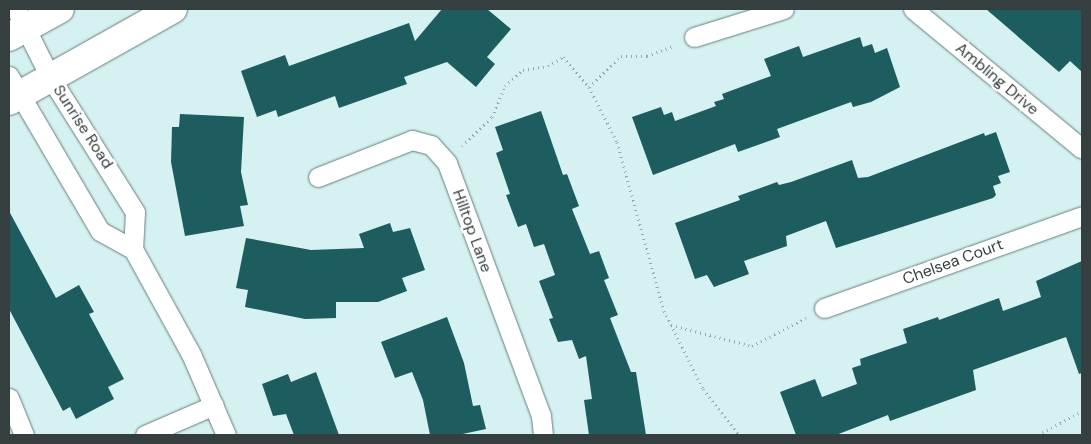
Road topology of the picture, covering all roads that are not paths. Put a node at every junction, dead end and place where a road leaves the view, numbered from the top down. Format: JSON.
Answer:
{"nodes":[{"id":1,"x":60,"y":9,"type":"edge"},
{"id":2,"x":173,"y":9,"type":"edge"},
{"id":3,"x":784,"y":9,"type":"edge"},
{"id":4,"x":913,"y":9,"type":"edge"},
{"id":5,"x":16,"y":25,"type":"edge"},
{"id":6,"x":694,"y":37,"type":"road end"},
{"id":7,"x":50,"y":77,"type":"junction"},
{"id":8,"x":12,"y":90,"type":"edge"},
{"id":9,"x":1082,"y":149,"type":"edge"},
{"id":10,"x":318,"y":177,"type":"dead end"},
{"id":11,"x":1082,"y":216,"type":"edge"},
{"id":12,"x":133,"y":249,"type":"junction"},
{"id":13,"x":824,"y":308,"type":"road end"},
{"id":14,"x":9,"y":398,"type":"edge"},
{"id":15,"x":214,"y":405,"type":"junction"},
{"id":16,"x":24,"y":435,"type":"edge"},
{"id":17,"x":145,"y":435,"type":"edge"},
{"id":18,"x":226,"y":435,"type":"edge"},
{"id":19,"x":543,"y":435,"type":"edge"}],
"edges":[{"from":1,"to":5,"type":"main road"},
{"from":2,"to":7,"type":"main road"},
{"from":3,"to":6,"type":"street"},
{"from":4,"to":9,"type":"street","name":"Ambling Drive"},
{"from":5,"to":7,"type":"street","name":"Sunrise Road"},
{"from":7,"to":8,"type":"main road"},
{"from":7,"to":12,"type":"street","name":"Sunrise Road"},
{"from":8,"to":12,"type":"street"},
{"from":10,"to":19,"type":"street","name":"Hilltop Lane"},
{"from":11,"to":13,"type":"street","name":"Chelsea Court"},
{"from":12,"to":15,"type":"street"},
{"from":14,"to":16,"type":"street"},
{"from":15,"to":17,"type":"street"},
{"from":15,"to":18,"type":"street"}]}
